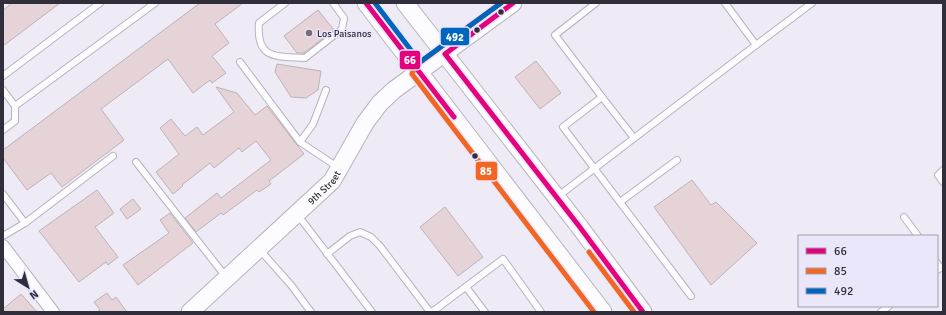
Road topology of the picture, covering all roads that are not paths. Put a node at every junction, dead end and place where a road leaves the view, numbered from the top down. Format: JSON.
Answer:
{"nodes":[{"id":1,"x":100,"y":3,"type":"edge"},
{"id":2,"x":155,"y":3,"type":"edge"},
{"id":3,"x":285,"y":3,"type":"edge"},
{"id":4,"x":333,"y":3,"type":"edge"},
{"id":5,"x":366,"y":3,"type":"edge"},
{"id":6,"x":405,"y":3,"type":"edge"},
{"id":7,"x":513,"y":3,"type":"edge"},
{"id":8,"x":596,"y":3,"type":"edge"},
{"id":9,"x":725,"y":3,"type":"edge"},
{"id":10,"x":812,"y":3,"type":"edge"},
{"id":11,"x":756,"y":45,"type":"junction"},
{"id":12,"x":445,"y":54,"type":"junction"},
{"id":13,"x":240,"y":62,"type":"dead end"},
{"id":14,"x":420,"y":72,"type":"junction"},
{"id":15,"x":3,"y":76,"type":"edge"},
{"id":16,"x":3,"y":90,"type":"edge"},
{"id":17,"x":326,"y":90,"type":"dead end"},
{"id":18,"x":602,"y":97,"type":"junction"},
{"id":19,"x":15,"y":106,"type":"junction"},
{"id":20,"x":3,"y":130,"type":"edge"},
{"id":21,"x":634,"y":138,"type":"junction"},
{"id":22,"x":300,"y":142,"type":"junction"},
{"id":23,"x":113,"y":156,"type":"dead end"},
{"id":24,"x":677,"y":160,"type":"dead end"},
{"id":25,"x":136,"y":162,"type":"dead end"},
{"id":26,"x":595,"y":168,"type":"junction"},
{"id":27,"x":339,"y":169,"type":"junction"},
{"id":28,"x":943,"y":170,"type":"edge"},
{"id":29,"x":943,"y":182,"type":"edge"},
{"id":30,"x":3,"y":194,"type":"edge"},
{"id":31,"x":557,"y":197,"type":"junction"},
{"id":32,"x":620,"y":202,"type":"junction"},
{"id":33,"x":298,"y":214,"type":"junction"},
{"id":34,"x":904,"y":217,"type":"dead end"},
{"id":35,"x":25,"y":223,"type":"junction"},
{"id":36,"x":917,"y":235,"type":"edge"},
{"id":37,"x":3,"y":236,"type":"edge"},
{"id":38,"x":3,"y":246,"type":"edge"},
{"id":39,"x":259,"y":249,"type":"junction"},
{"id":40,"x":327,"y":254,"type":"junction"},
{"id":41,"x":227,"y":278,"type":"junction"},
{"id":42,"x":466,"y":287,"type":"junction"},
{"id":43,"x":691,"y":296,"type":"dead end"},
{"id":44,"x":53,"y":312,"type":"edge"},
{"id":45,"x":190,"y":312,"type":"edge"},
{"id":46,"x":311,"y":312,"type":"edge"},
{"id":47,"x":372,"y":312,"type":"edge"},
{"id":48,"x":431,"y":312,"type":"edge"},
{"id":49,"x":485,"y":312,"type":"edge"},
{"id":50,"x":542,"y":312,"type":"edge"},
{"id":51,"x":603,"y":312,"type":"edge"},
{"id":52,"x":643,"y":312,"type":"edge"}],
"edges":[{"from":1,"to":15,"type":"lane"},
{"from":2,"to":19,"type":"lane"},
{"from":3,"to":4,"type":"lane"},
{"from":5,"to":14,"type":"main road"},
{"from":6,"to":12,"type":"main road"},
{"from":7,"to":12,"type":"main road","name":"9th Street"},
{"from":8,"to":18,"type":"lane"},
{"from":9,"to":11,"type":"lane"},
{"from":10,"to":11,"type":"lane"},
{"from":11,"to":21,"type":"lane"},
{"from":12,"to":14,"type":"main road","name":"9th Street"},
{"from":12,"to":31,"type":"main road"},
{"from":13,"to":22,"type":"lane"},
{"from":14,"to":27,"type":"main road","name":"9th Street"},
{"from":14,"to":51,"type":"main road"},
{"from":16,"to":19,"type":"lane"},
{"from":17,"to":22,"type":"lane"},
{"from":18,"to":21,"type":"lane"},
{"from":18,"to":26,"type":"lane"},
{"from":19,"to":20,"type":"lane"},
{"from":21,"to":26,"type":"lane"},
{"from":22,"to":27,"type":"lane"},
{"from":23,"to":35,"type":"lane"},
{"from":24,"to":32,"type":"lane"},
{"from":25,"to":41,"type":"lane"},
{"from":26,"to":31,"type":"lane"},
{"from":26,"to":32,"type":"lane"},
{"from":27,"to":33,"type":"main road","name":"9th Street"},
{"from":28,"to":29,"type":"lane"},
{"from":30,"to":35,"type":"lane"},
{"from":31,"to":52,"type":"main road"},
{"from":32,"to":43,"type":"lane"},
{"from":33,"to":39,"type":"main road","name":"9th Street"},
{"from":33,"to":40,"type":"lane"},
{"from":34,"to":36,"type":"lane"},
{"from":35,"to":37,"type":"lane"},
{"from":38,"to":44,"type":"street"},
{"from":39,"to":41,"type":"main road","name":"9th Street"},
{"from":39,"to":46,"type":"lane"},
{"from":40,"to":47,"type":"lane"},
{"from":40,"to":48,"type":"lane"},
{"from":41,"to":45,"type":"main road","name":"9th Street"},
{"from":42,"to":48,"type":"lane"},
{"from":42,"to":49,"type":"lane"},
{"from":42,"to":50,"type":"lane"}]}
